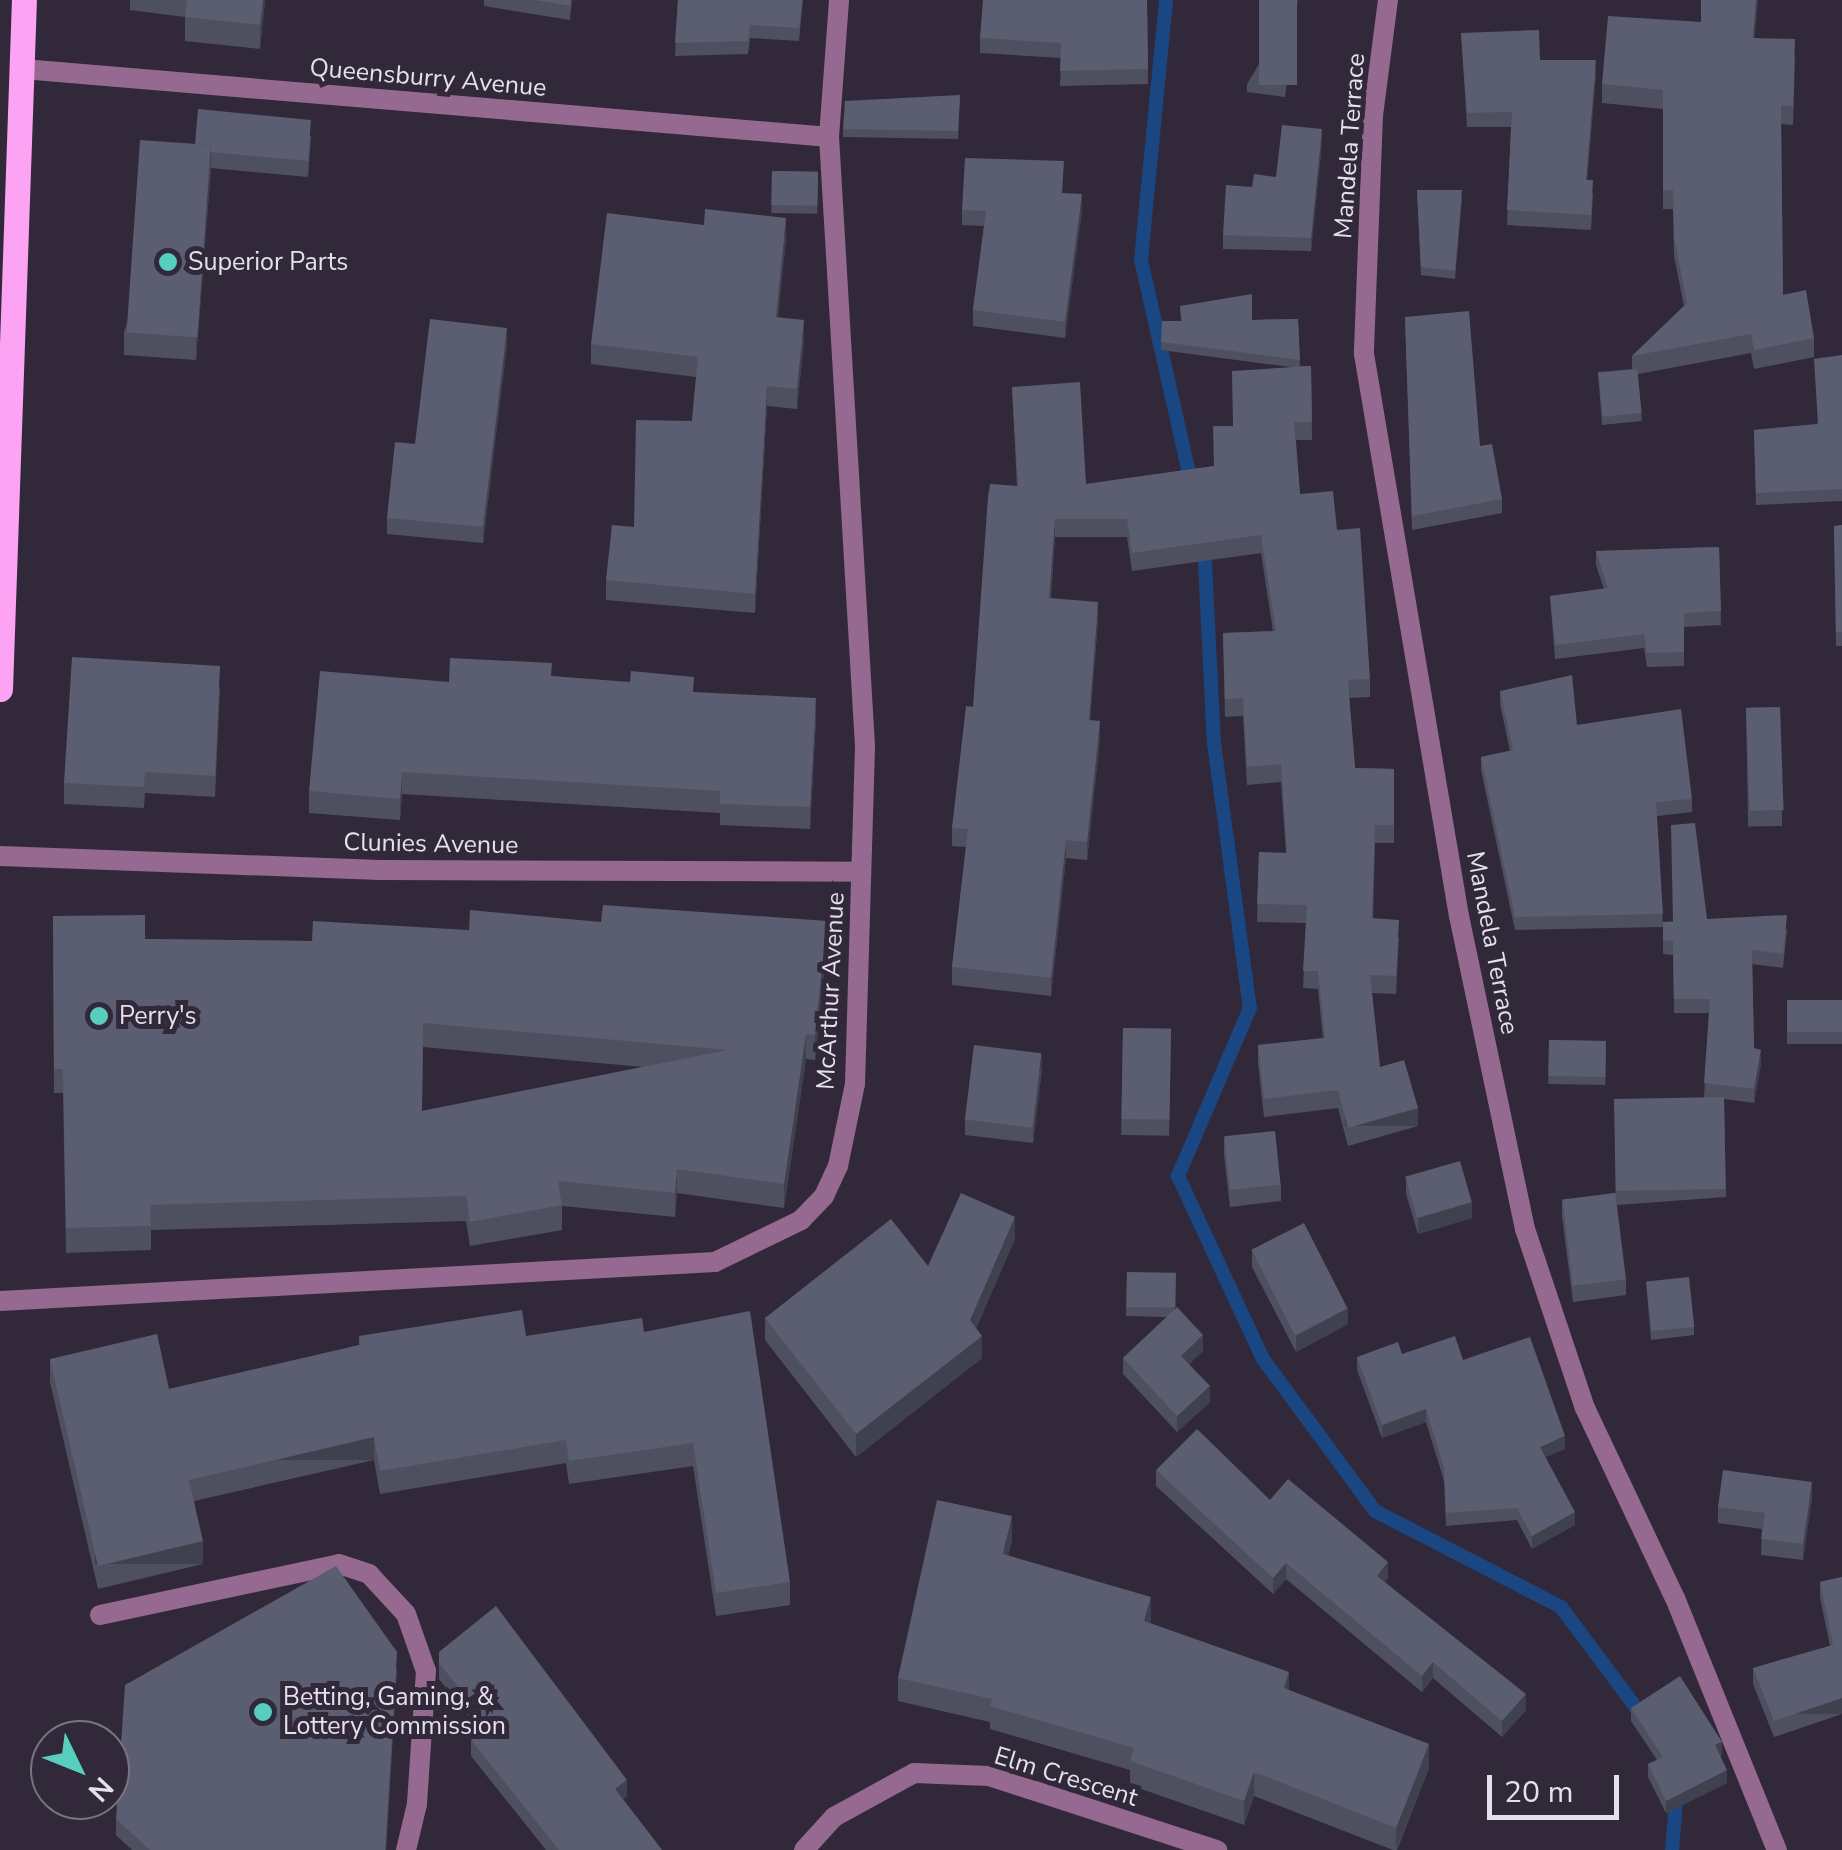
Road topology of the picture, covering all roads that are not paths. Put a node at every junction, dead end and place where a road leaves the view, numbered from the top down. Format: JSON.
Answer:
{"nodes":[{"id":1,"x":24,"y":0,"type":"edge"},
{"id":2,"x":838,"y":0,"type":"edge"},
{"id":3,"x":1388,"y":0,"type":"edge"},
{"id":4,"x":23,"y":69,"type":"junction"},
{"id":5,"x":829,"y":137,"type":"junction"},
{"id":6,"x":0,"y":690,"type":"edge"},
{"id":7,"x":0,"y":856,"type":"edge"},
{"id":8,"x":861,"y":872,"type":"junction"},
{"id":9,"x":0,"y":1301,"type":"edge"},
{"id":10,"x":100,"y":1614,"type":"dead end"},
{"id":11,"x":406,"y":1850,"type":"edge"},
{"id":12,"x":804,"y":1850,"type":"edge"},
{"id":13,"x":1216,"y":1850,"type":"edge"},
{"id":14,"x":1777,"y":1850,"type":"edge"}],
"edges":[{"from":1,"to":4,"type":"main road"},
{"from":2,"to":5,"type":"street","name":"McArthur Avenue"},
{"from":3,"to":14,"type":"street","name":"Mandela Terrace"},
{"from":4,"to":5,"type":"street","name":"Queensburry Avenue"},
{"from":4,"to":6,"type":"main road"},
{"from":5,"to":8,"type":"street","name":"McArthur Avenue"},
{"from":7,"to":8,"type":"street","name":"Clunies Avenue"},
{"from":8,"to":9,"type":"street","name":"McArthur Avenue"},
{"from":10,"to":11,"type":"street"},
{"from":12,"to":13,"type":"street","name":"Elm Crescent"}]}
